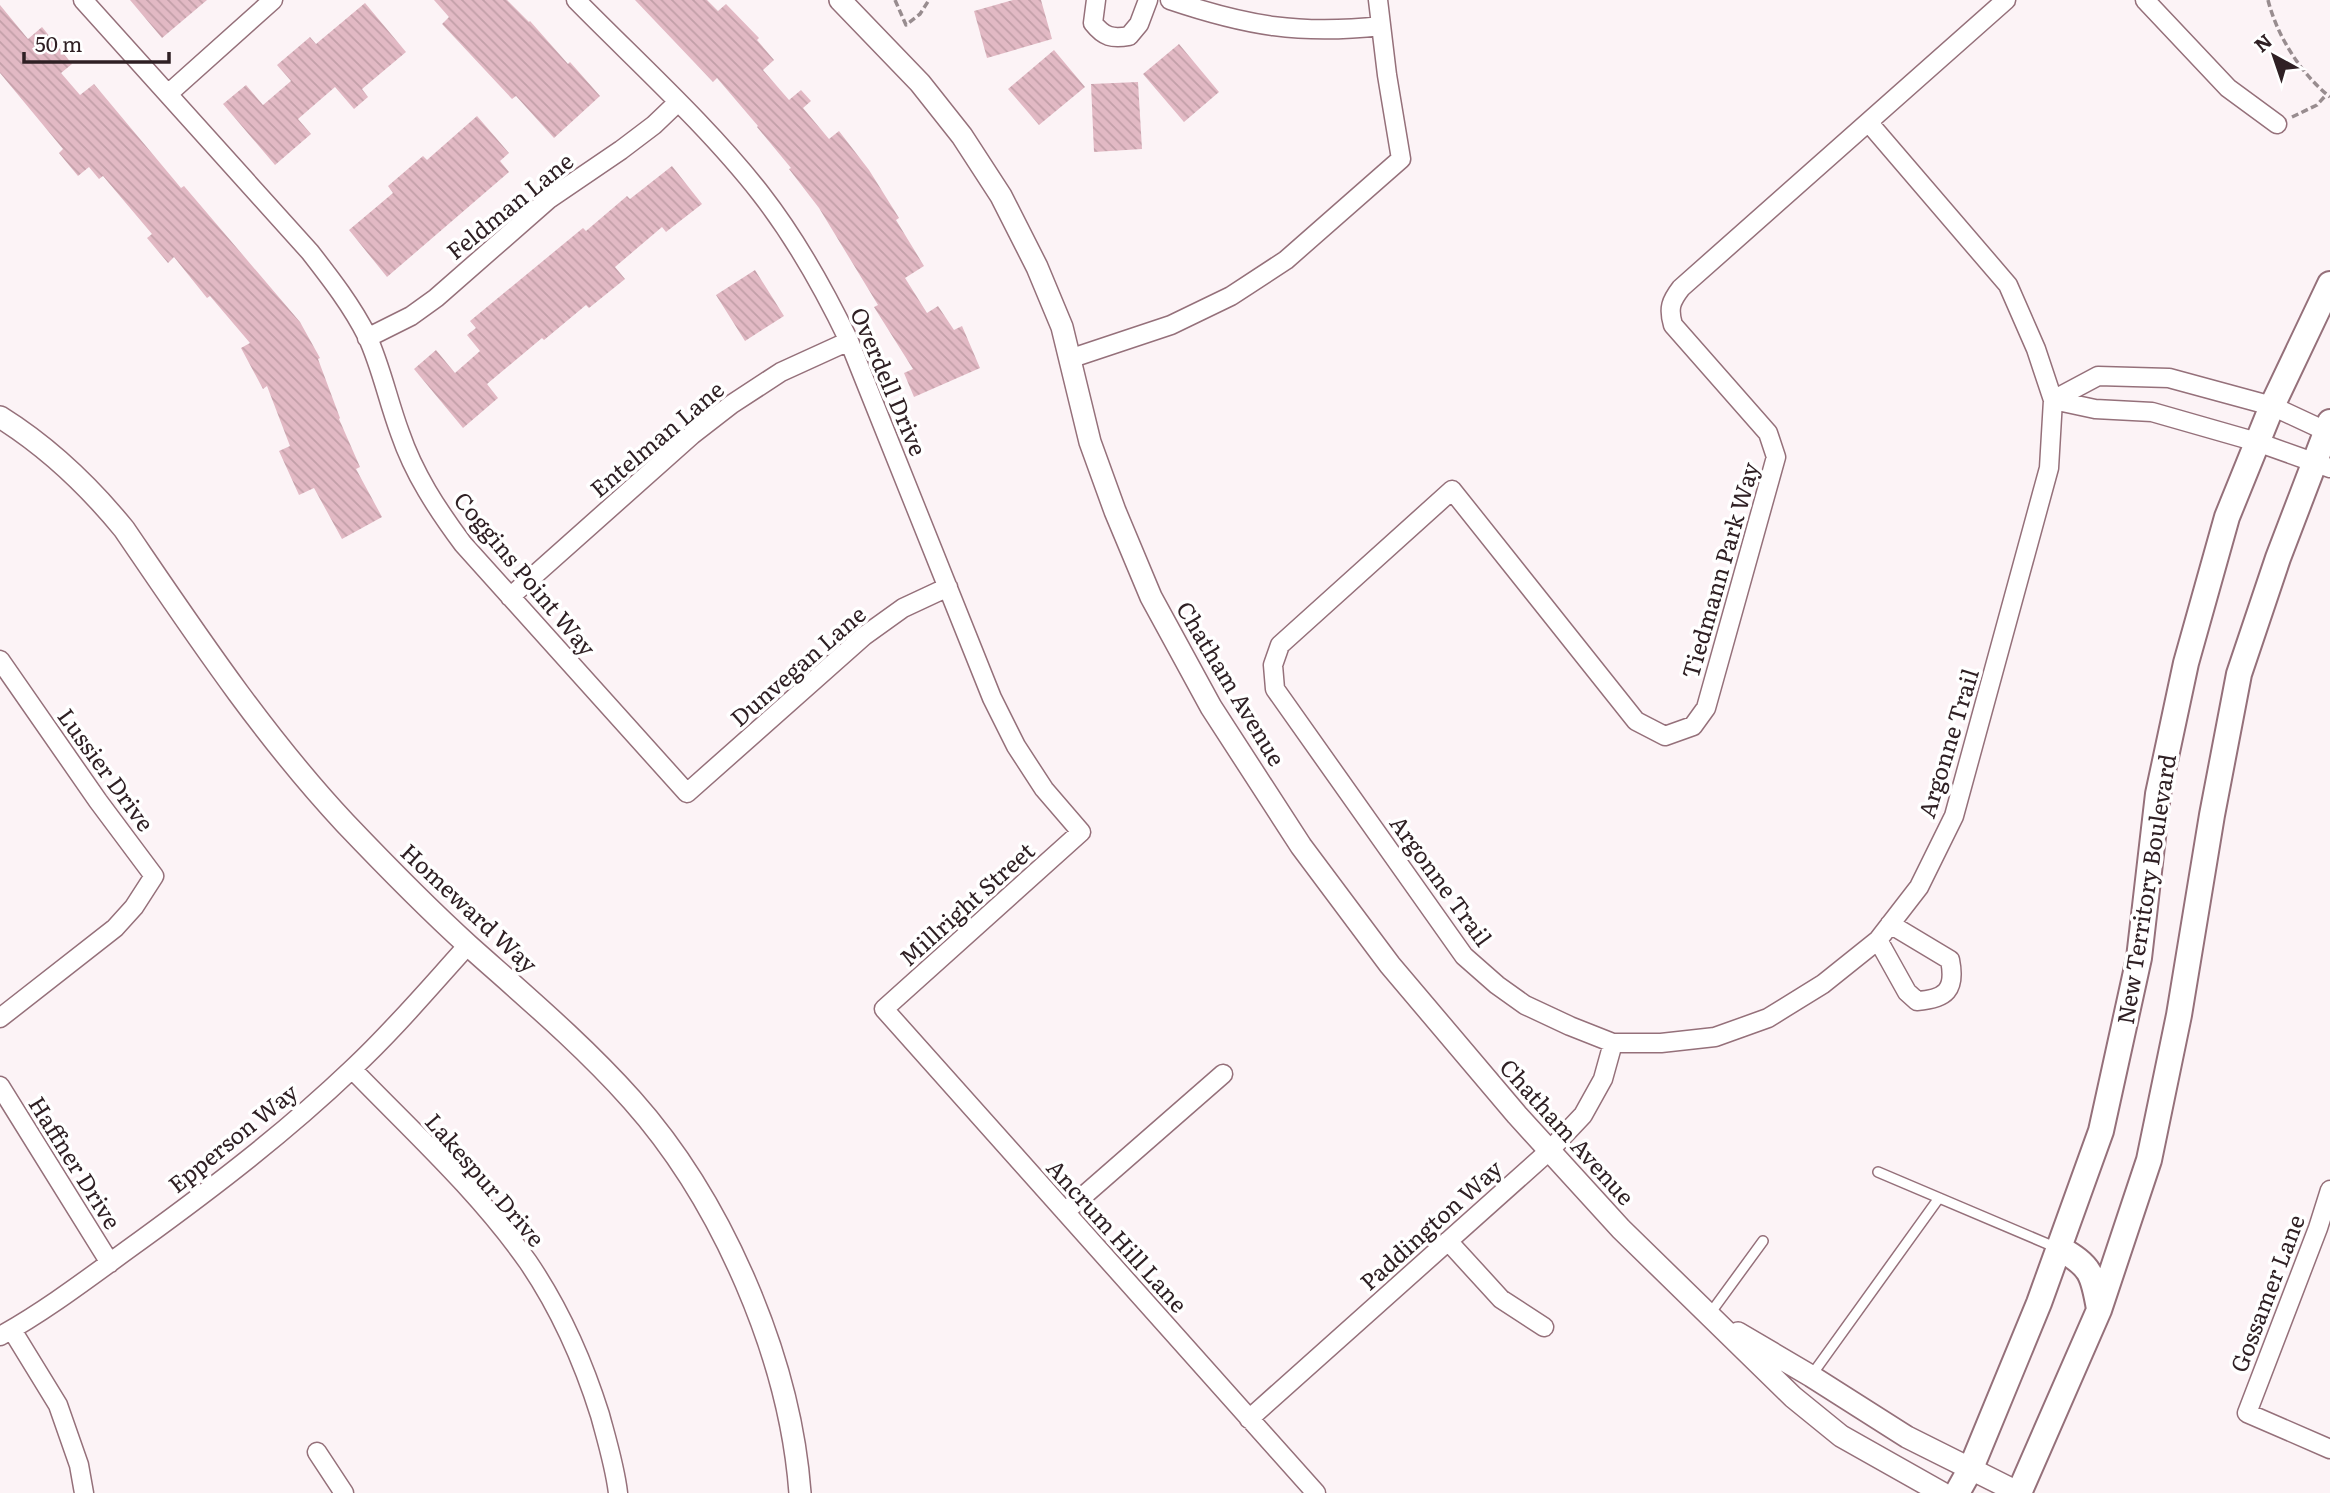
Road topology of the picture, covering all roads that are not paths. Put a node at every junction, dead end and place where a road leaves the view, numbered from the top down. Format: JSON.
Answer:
{"nodes":[{"id":1,"x":83,"y":0,"type":"edge"},
{"id":2,"x":274,"y":0,"type":"edge"},
{"id":3,"x":576,"y":0,"type":"edge"},
{"id":4,"x":840,"y":0,"type":"edge"},
{"id":5,"x":1096,"y":0,"type":"edge"},
{"id":6,"x":1148,"y":0,"type":"edge"},
{"id":7,"x":1170,"y":0,"type":"edge"},
{"id":8,"x":1378,"y":0,"type":"edge"},
{"id":9,"x":2006,"y":0,"type":"edge"},
{"id":10,"x":2145,"y":0,"type":"edge"},
{"id":11,"x":1381,"y":26,"type":"junction"},
{"id":12,"x":168,"y":94,"type":"junction"},
{"id":13,"x":677,"y":103,"type":"junction"},
{"id":14,"x":1869,"y":123,"type":"junction"},
{"id":15,"x":2277,"y":124,"type":"road end"},
{"id":16,"x":2330,"y":284,"type":"edge"},
{"id":17,"x":367,"y":338,"type":"junction"},
{"id":18,"x":849,"y":341,"type":"junction"},
{"id":19,"x":1069,"y":359,"type":"junction"},
{"id":20,"x":2053,"y":400,"type":"junction"},
{"id":21,"x":2272,"y":407,"type":"junction"},
{"id":22,"x":0,"y":417,"type":"edge"},
{"id":23,"x":2329,"y":429,"type":"edge"},
{"id":24,"x":2258,"y":442,"type":"junction"},
{"id":25,"x":2322,"y":465,"type":"edge"},
{"id":26,"x":948,"y":587,"type":"junction"},
{"id":27,"x":510,"y":597,"type":"junction"},
{"id":28,"x":0,"y":660,"type":"edge"},
{"id":29,"x":1273,"y":665,"type":"joint"},
{"id":30,"x":687,"y":793,"type":"joint"},
{"id":31,"x":1081,"y":832,"type":"joint"},
{"id":32,"x":1890,"y":924,"type":"junction"},
{"id":33,"x":1878,"y":940,"type":"junction"},
{"id":34,"x":468,"y":945,"type":"junction"},
{"id":35,"x":884,"y":1009,"type":"joint"},
{"id":36,"x":0,"y":1018,"type":"edge"},
{"id":37,"x":1613,"y":1043,"type":"junction"},
{"id":38,"x":352,"y":1069,"type":"junction"},
{"id":39,"x":1223,"y":1074,"type":"dead end"},
{"id":40,"x":0,"y":1086,"type":"edge"},
{"id":41,"x":1549,"y":1151,"type":"junction"},
{"id":42,"x":1878,"y":1172,"type":"dead end"},
{"id":43,"x":2330,"y":1190,"type":"edge"},
{"id":44,"x":1939,"y":1198,"type":"junction"},
{"id":45,"x":1065,"y":1212,"type":"junction"},
{"id":46,"x":1448,"y":1241,"type":"junction"},
{"id":47,"x":1763,"y":1241,"type":"dead end"},
{"id":48,"x":2059,"y":1248,"type":"junction"},
{"id":49,"x":110,"y":1263,"type":"junction"},
{"id":50,"x":2099,"y":1310,"type":"junction"},
{"id":51,"x":1709,"y":1315,"type":"junction"},
{"id":52,"x":1544,"y":1327,"type":"dead end"},
{"id":53,"x":6,"y":1333,"type":"edge"},
{"id":54,"x":1811,"y":1376,"type":"junction"},
{"id":55,"x":1249,"y":1419,"type":"junction"},
{"id":56,"x":2330,"y":1449,"type":"edge"},
{"id":57,"x":317,"y":1452,"type":"dead end"},
{"id":58,"x":1971,"y":1468,"type":"junction"},
{"id":59,"x":84,"y":1493,"type":"edge"},
{"id":60,"x":344,"y":1493,"type":"edge"},
{"id":61,"x":618,"y":1493,"type":"edge"},
{"id":62,"x":800,"y":1493,"type":"edge"},
{"id":63,"x":1315,"y":1493,"type":"edge"},
{"id":64,"x":1942,"y":1493,"type":"edge"},
{"id":65,"x":1957,"y":1493,"type":"edge"},
{"id":66,"x":2019,"y":1493,"type":"edge"}],
"edges":[{"from":1,"to":12,"type":"street","name":"Coggins Point Way"},
{"from":2,"to":12,"type":"street"},
{"from":3,"to":13,"type":"street","name":"Overdell Drive"},
{"from":4,"to":19,"type":"street","name":"Chatham Avenue"},
{"from":5,"to":6,"type":"street"},
{"from":7,"to":11,"type":"street"},
{"from":8,"to":11,"type":"street"},
{"from":9,"to":14,"type":"street","name":"Tiedmann Park Way"},
{"from":10,"to":15,"type":"street"},
{"from":11,"to":19,"type":"street"},
{"from":12,"to":17,"type":"street","name":"Coggins Point Way"},
{"from":13,"to":17,"type":"street","name":"Feldman Lane"},
{"from":13,"to":18,"type":"street","name":"Overdell Drive"},
{"from":14,"to":20,"type":"street","name":"Argonne Trail"},
{"from":14,"to":29,"type":"street","name":"Tiedmann Park Way"},
{"from":16,"to":21,"type":"main road","name":"New Territory Boulevard"},
{"from":17,"to":27,"type":"street","name":"Coggins Point Way"},
{"from":18,"to":26,"type":"street","name":"Overdell Drive"},
{"from":18,"to":27,"type":"street","name":"Entelman Lane"},
{"from":19,"to":41,"type":"street","name":"Chatham Avenue"},
{"from":20,"to":21,"type":"street"},
{"from":20,"to":24,"type":"street"},
{"from":20,"to":32,"type":"street","name":"Argonne Trail"},
{"from":21,"to":23,"type":"street"},
{"from":21,"to":24,"type":"main road","name":"New Territory Boulevard"},
{"from":22,"to":34,"type":"street","name":"Homeward Way"},
{"from":23,"to":25,"type":"main road"},
{"from":24,"to":25,"type":"street"},
{"from":24,"to":48,"type":"main road","name":"New Territory Boulevard"},
{"from":25,"to":50,"type":"main road"},
{"from":26,"to":30,"type":"street","name":"Dunvegan Lane"},
{"from":26,"to":31,"type":"street","name":"Overdell Drive"},
{"from":27,"to":30,"type":"street","name":"Coggins Point Way"},
{"from":28,"to":36,"type":"street","name":"Lussier Drive"},
{"from":29,"to":37,"type":"street","name":"Argonne Trail"},
{"from":31,"to":35,"type":"street","name":"Millright Street"},
{"from":32,"to":33,"type":"street","name":"Argonne Trail"},
{"from":32,"to":33,"type":"street"},
{"from":33,"to":37,"type":"street","name":"Argonne Trail"},
{"from":34,"to":38,"type":"street","name":"Epperson Way"},
{"from":34,"to":62,"type":"street","name":"Homeward Way"},
{"from":35,"to":45,"type":"street","name":"Ancrum Hill Lane"},
{"from":37,"to":41,"type":"street","name":"Paddington Way"},
{"from":38,"to":49,"type":"street","name":"Epperson Way"},
{"from":38,"to":61,"type":"street","name":"Lakespur Drive"},
{"from":39,"to":45,"type":"street"},
{"from":40,"to":49,"type":"street","name":"Haffner Drive"},
{"from":41,"to":46,"type":"street","name":"Paddington Way"},
{"from":41,"to":51,"type":"street","name":"Chatham Avenue"},
{"from":42,"to":44,"type":"lane"},
{"from":43,"to":56,"type":"street","name":"Gossamer Lane"},
{"from":44,"to":48,"type":"lane"},
{"from":44,"to":54,"type":"lane"},
{"from":45,"to":55,"type":"street","name":"Ancrum Hill Lane"},
{"from":46,"to":52,"type":"street"},
{"from":46,"to":55,"type":"street","name":"Paddington Way"},
{"from":47,"to":51,"type":"lane"},
{"from":48,"to":50,"type":"main road"},
{"from":48,"to":58,"type":"main road","name":"New Territory Boulevard"},
{"from":49,"to":53,"type":"street","name":"Epperson Way"},
{"from":50,"to":66,"type":"main road"},
{"from":51,"to":54,"type":"street","name":"Chatham Avenue"},
{"from":51,"to":64,"type":"street","name":"Chatham Avenue"},
{"from":53,"to":59,"type":"street"},
{"from":54,"to":58,"type":"street","name":"Chatham Avenue"},
{"from":55,"to":63,"type":"street","name":"Ancrum Hill Lane"},
{"from":57,"to":60,"type":"street"},
{"from":58,"to":65,"type":"main road","name":"New Territory Boulevard"},
{"from":58,"to":66,"type":"street","name":"Chatham Avenue"}]}
